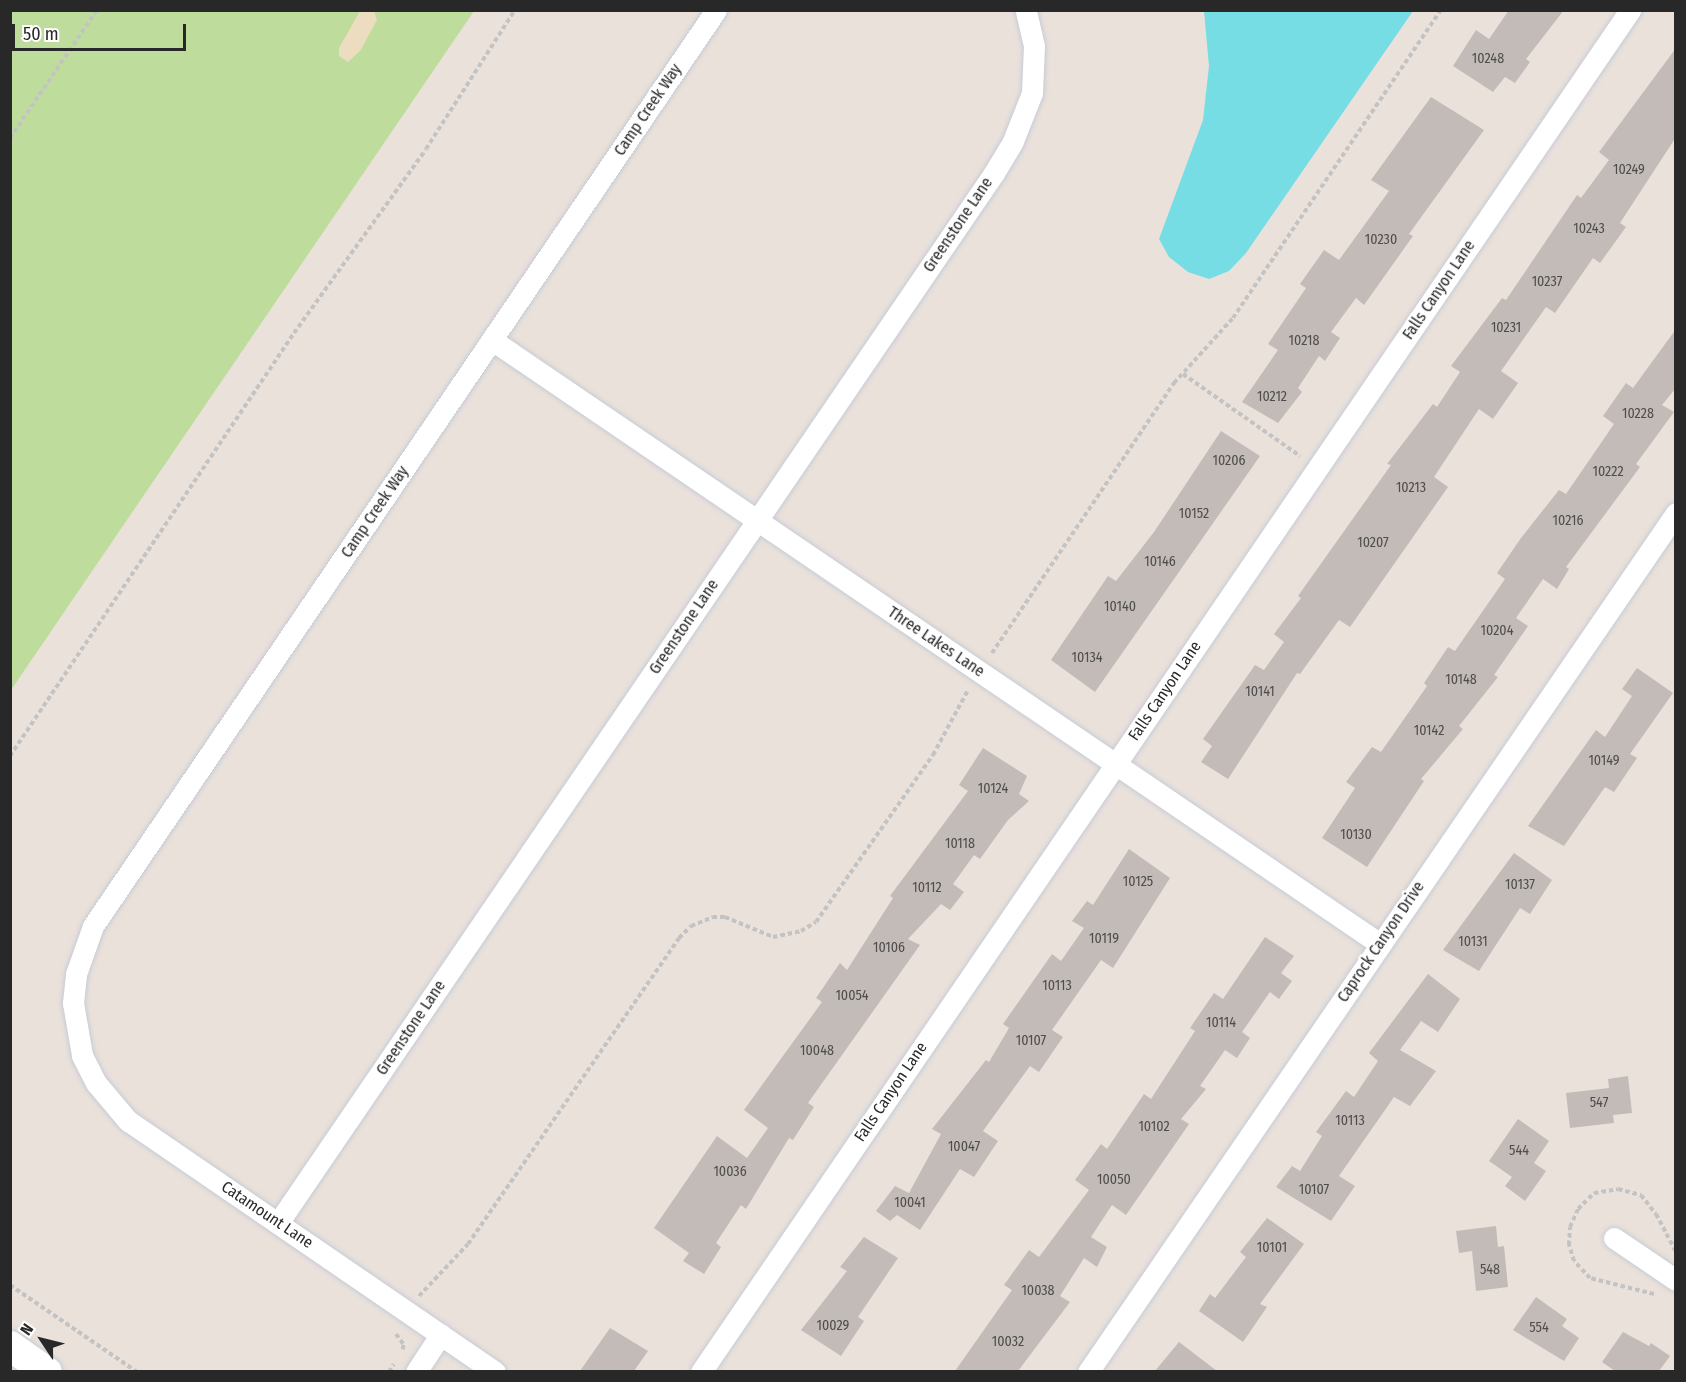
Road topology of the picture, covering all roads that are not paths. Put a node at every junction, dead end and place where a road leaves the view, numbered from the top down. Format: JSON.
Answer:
{"nodes":[{"id":1,"x":716,"y":10,"type":"edge"},
{"id":2,"x":1026,"y":10,"type":"edge"},
{"id":3,"x":1629,"y":10,"type":"edge"},
{"id":4,"x":492,"y":340,"type":"junction"},
{"id":5,"x":1676,"y":513,"type":"edge"},
{"id":6,"x":757,"y":520,"type":"junction"},
{"id":7,"x":1115,"y":764,"type":"junction"},
{"id":8,"x":1380,"y":944,"type":"junction"},
{"id":9,"x":75,"y":1028,"type":"joint"},
{"id":10,"x":278,"y":1223,"type":"junction"},
{"id":11,"x":1614,"y":1238,"type":"dead end"},
{"id":12,"x":1676,"y":1280,"type":"edge"},
{"id":13,"x":441,"y":1334,"type":"junction"},
{"id":14,"x":10,"y":1346,"type":"edge"},
{"id":15,"x":467,"y":1364,"type":"edge"},
{"id":16,"x":47,"y":1371,"type":"edge"},
{"id":17,"x":416,"y":1371,"type":"edge"},
{"id":18,"x":495,"y":1371,"type":"edge"},
{"id":19,"x":701,"y":1371,"type":"edge"},
{"id":20,"x":1088,"y":1371,"type":"edge"}],
"edges":[{"from":1,"to":4,"type":"street","name":"Camp Creek Way"},
{"from":2,"to":6,"type":"street","name":"Greenstone Lane"},
{"from":3,"to":7,"type":"street","name":"Falls Canyon Lane"},
{"from":4,"to":6,"type":"street","name":"Three Lakes Lane"},
{"from":4,"to":9,"type":"street","name":"Camp Creek Way"},
{"from":5,"to":8,"type":"street","name":"Caprock Canyon Drive"},
{"from":6,"to":7,"type":"street","name":"Three Lakes Lane"},
{"from":6,"to":10,"type":"street","name":"Greenstone Lane"},
{"from":7,"to":8,"type":"street","name":"Three Lakes Lane"},
{"from":7,"to":19,"type":"street","name":"Falls Canyon Lane"},
{"from":8,"to":20,"type":"street","name":"Caprock Canyon Drive"},
{"from":9,"to":10,"type":"street","name":"Catamount Lane"},
{"from":10,"to":13,"type":"street","name":"Catamount Lane"},
{"from":11,"to":12,"type":"street"},
{"from":13,"to":15,"type":"street","name":"Catamount Lane"},
{"from":13,"to":17,"type":"street"},
{"from":14,"to":16,"type":"main road"},
{"from":15,"to":18,"type":"street","name":"Catamount Lane"}]}
